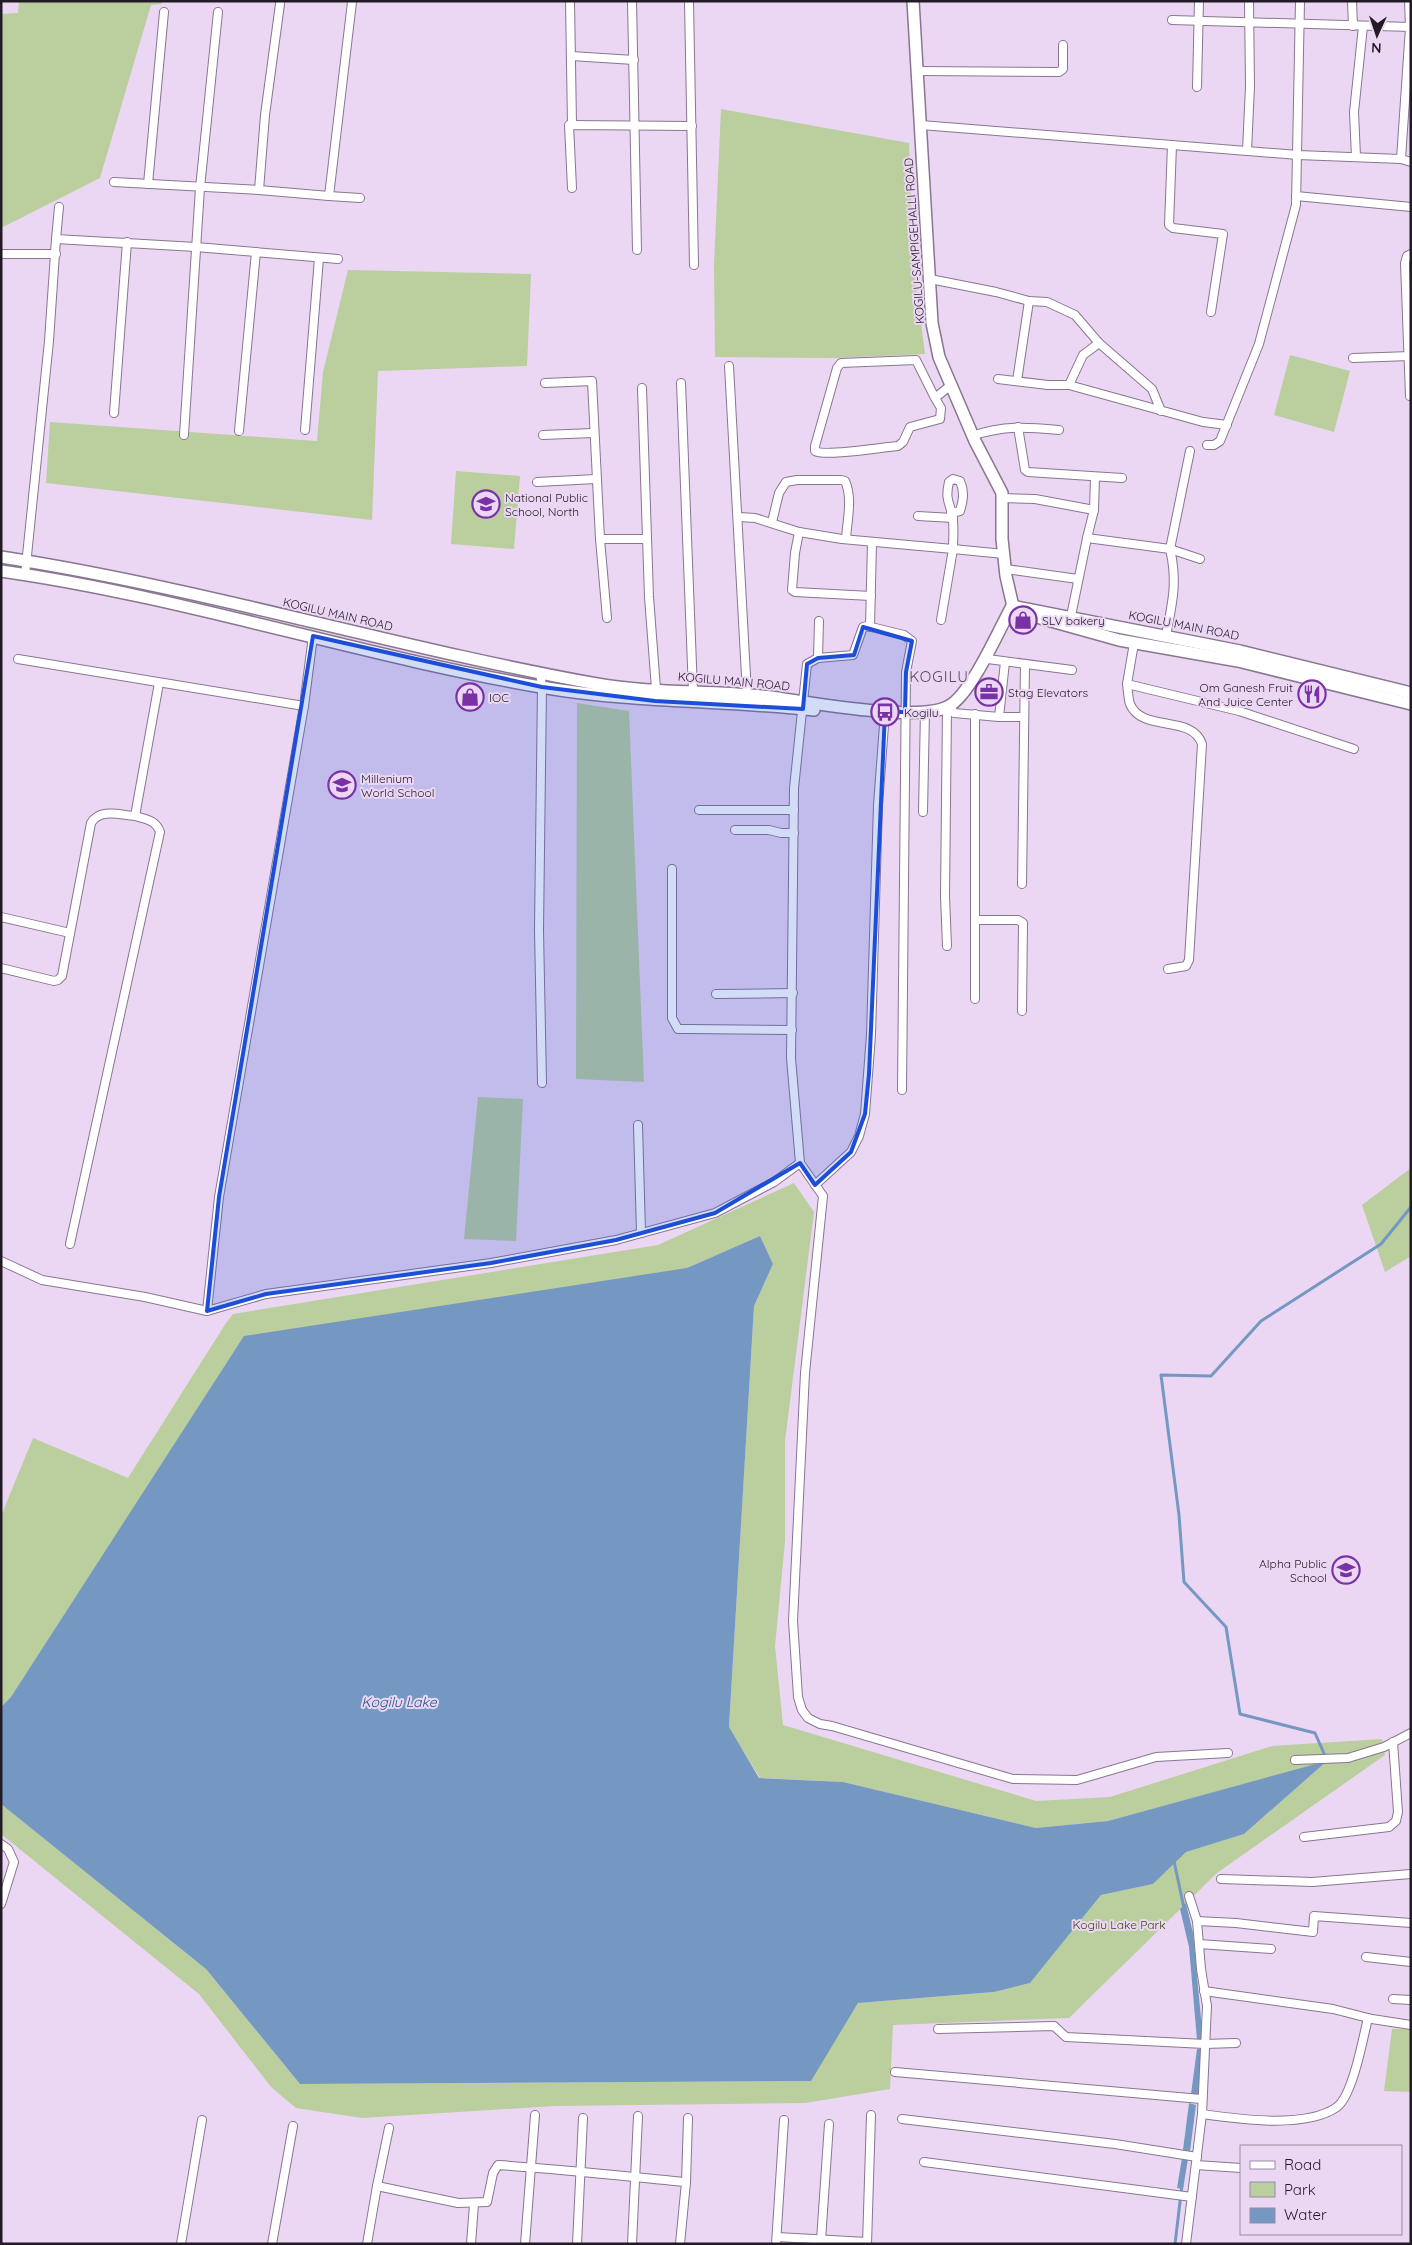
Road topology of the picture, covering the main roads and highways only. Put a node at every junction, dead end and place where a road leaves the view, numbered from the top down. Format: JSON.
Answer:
{"nodes":[{"id":1,"x":913,"y":1,"type":"edge"},
{"id":2,"x":1,"y":557,"type":"edge"},
{"id":3,"x":1,"y":571,"type":"edge"},
{"id":4,"x":1013,"y":610,"type":"junction"},
{"id":5,"x":1105,"y":624,"type":"junction"},
{"id":6,"x":1102,"y":636,"type":"junction"},
{"id":7,"x":1411,"y":693,"type":"edge"},
{"id":8,"x":1411,"y":704,"type":"edge"},
{"id":9,"x":803,"y":705,"type":"junction"},
{"id":10,"x":949,"y":709,"type":"junction"}],
"edges":[{"from":1,"to":4,"type":"main road","name":"KOGILU-SAMPIGEHALLI ROAD"},
{"from":2,"to":9,"type":"main road","name":"KOGILU MAIN ROAD"},
{"from":3,"to":9,"type":"main road","name":"KOGILU MAIN ROAD"},
{"from":4,"to":5,"type":"main road","name":"KOGILU MAIN ROAD"},
{"from":4,"to":6,"type":"main road","name":"KOGILU MAIN ROAD"},
{"from":4,"to":10,"type":"main road"},
{"from":4,"to":10,"type":"main road"},
{"from":5,"to":6,"type":"main road"},
{"from":5,"to":7,"type":"main road","name":"KOGILU MAIN ROAD"},
{"from":6,"to":8,"type":"main road","name":"KOGILU MAIN ROAD"},
{"from":9,"to":10,"type":"main road","name":"KOGILU MAIN ROAD"}]}
